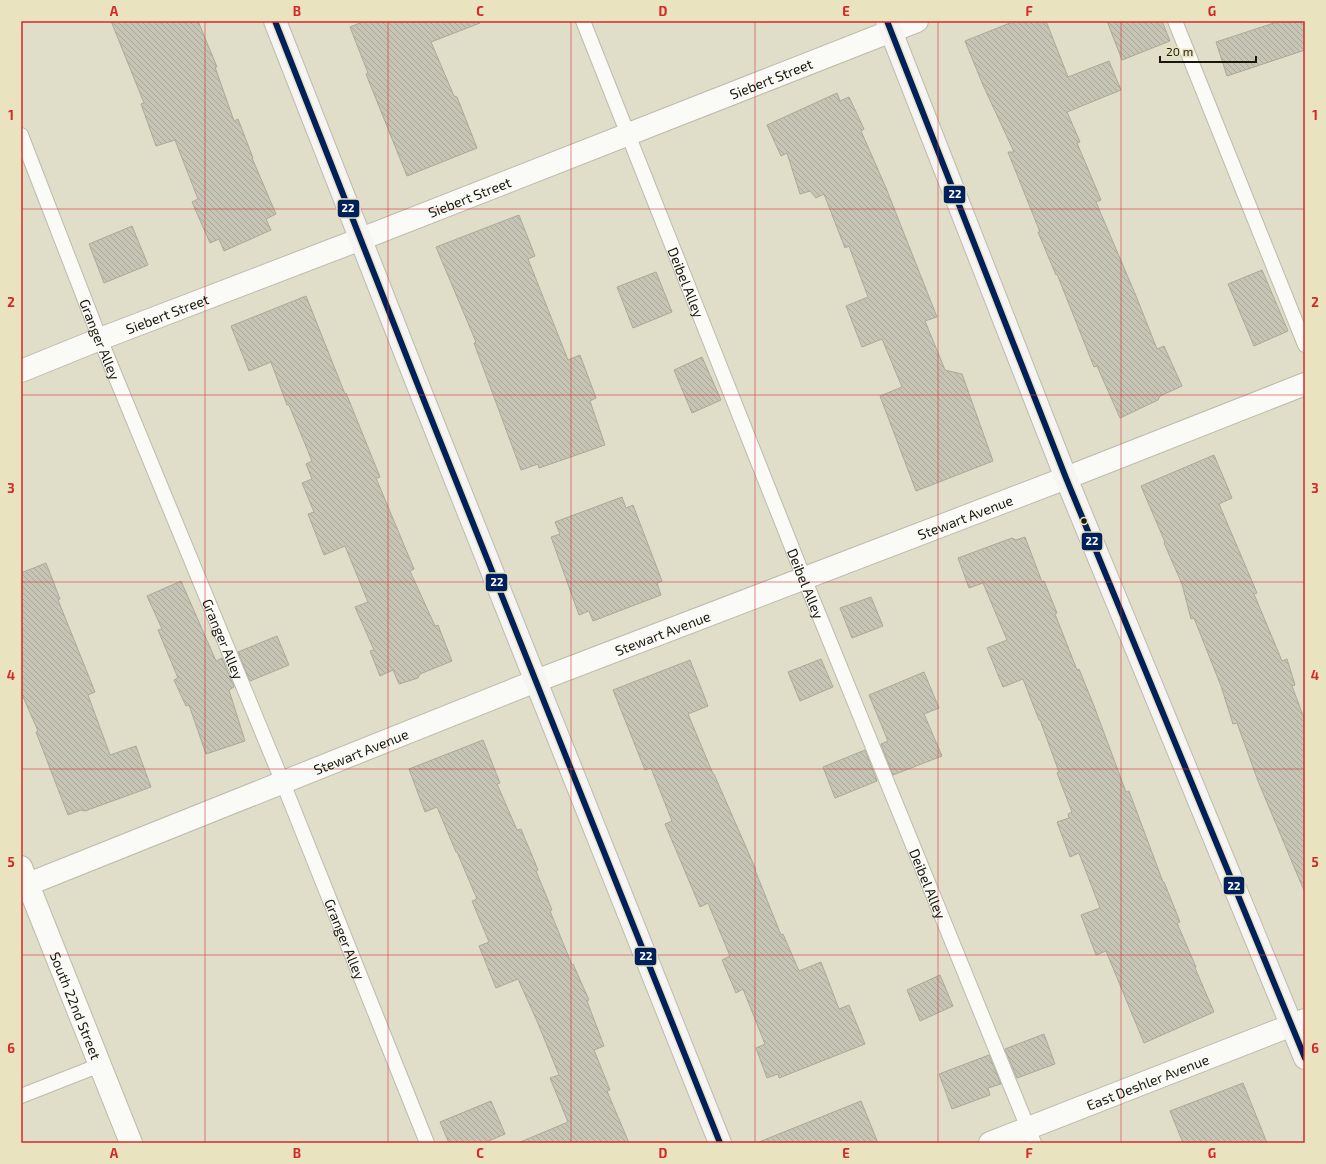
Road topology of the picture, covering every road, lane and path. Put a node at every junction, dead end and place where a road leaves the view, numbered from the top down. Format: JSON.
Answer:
{"nodes":[{"id":1,"x":275,"y":21,"type":"edge"},
{"id":2,"x":583,"y":21,"type":"edge"},
{"id":3,"x":917,"y":21,"type":"edge"},
{"id":4,"x":1175,"y":21,"type":"edge"},
{"id":5,"x":889,"y":26,"type":"edge"},
{"id":6,"x":628,"y":134,"type":"junction"},
{"id":7,"x":21,"y":135,"type":"edge"},
{"id":8,"x":361,"y":239,"type":"junction"},
{"id":9,"x":100,"y":339,"type":"junction"},
{"id":10,"x":1305,"y":345,"type":"edge"},
{"id":11,"x":21,"y":371,"type":"edge"},
{"id":12,"x":1305,"y":384,"type":"edge"},
{"id":13,"x":1066,"y":478,"type":"junction"},
{"id":14,"x":804,"y":578,"type":"junction"},
{"id":15,"x":536,"y":681,"type":"junction"},
{"id":16,"x":283,"y":783,"type":"junction"},
{"id":17,"x":23,"y":880,"type":"edge"},
{"id":18,"x":1298,"y":1022,"type":"edge"},
{"id":19,"x":1305,"y":1058,"type":"edge"},
{"id":20,"x":100,"y":1065,"type":"junction"},
{"id":21,"x":21,"y":1096,"type":"edge"},
{"id":22,"x":1031,"y":1136,"type":"edge"},
{"id":23,"x":131,"y":1143,"type":"edge"},
{"id":24,"x":427,"y":1143,"type":"edge"},
{"id":25,"x":720,"y":1143,"type":"edge"},
{"id":26,"x":990,"y":1143,"type":"edge"}],
"edges":[{"from":1,"to":8,"type":"street"},
{"from":2,"to":6,"type":"lane","name":"Deibel Alley"},
{"from":3,"to":5,"type":"street","name":"Siebert Street"},
{"from":4,"to":10,"type":"lane"},
{"from":5,"to":6,"type":"street","name":"Siebert Street"},
{"from":5,"to":13,"type":"street"},
{"from":6,"to":8,"type":"street","name":"Siebert Street"},
{"from":6,"to":14,"type":"lane","name":"Deibel Alley"},
{"from":7,"to":9,"type":"lane","name":"Granger Alley"},
{"from":8,"to":9,"type":"street","name":"Siebert Street"},
{"from":8,"to":15,"type":"street"},
{"from":9,"to":11,"type":"street","name":"Siebert Street"},
{"from":9,"to":16,"type":"lane","name":"Granger Alley"},
{"from":12,"to":13,"type":"street","name":"Stewart Avenue"},
{"from":13,"to":14,"type":"street","name":"Stewart Avenue"},
{"from":13,"to":18,"type":"street"},
{"from":14,"to":15,"type":"street","name":"Stewart Avenue"},
{"from":14,"to":22,"type":"lane","name":"Deibel Alley"},
{"from":15,"to":16,"type":"street","name":"Stewart Avenue"},
{"from":15,"to":25,"type":"street"},
{"from":16,"to":17,"type":"street","name":"Stewart Avenue"},
{"from":16,"to":24,"type":"lane","name":"Granger Alley"},
{"from":17,"to":20,"type":"street","name":"South 22nd Street"},
{"from":18,"to":19,"type":"street"},
{"from":18,"to":22,"type":"street","name":"East Deshler Avenue"},
{"from":20,"to":21,"type":"lane"},
{"from":20,"to":23,"type":"street","name":"South 22nd Street"},
{"from":22,"to":26,"type":"street","name":"East Deshler Avenue"}]}
